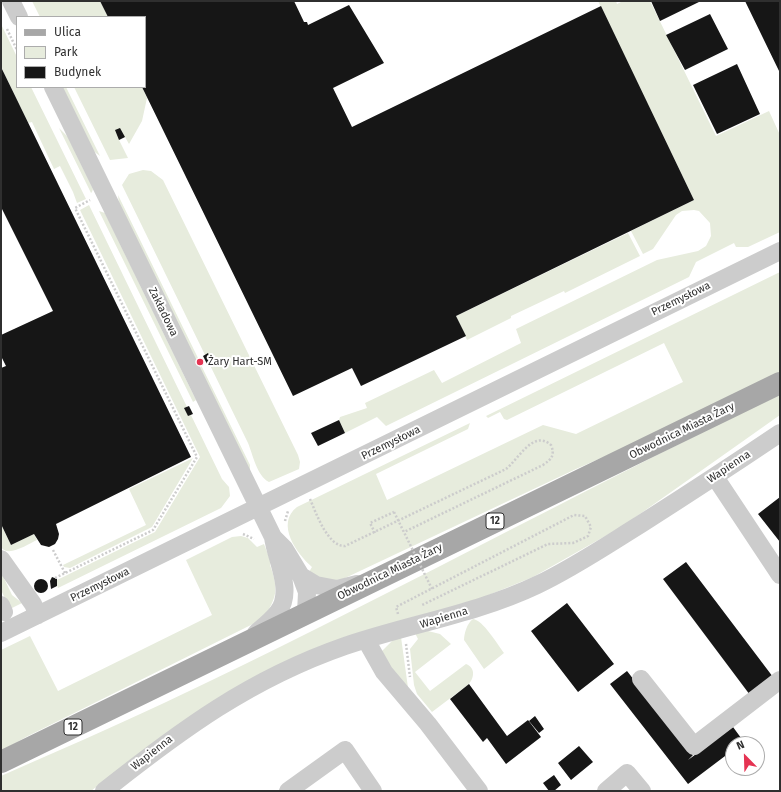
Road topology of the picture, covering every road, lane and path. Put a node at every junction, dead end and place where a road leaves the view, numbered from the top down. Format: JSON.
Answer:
{"nodes":[{"id":1,"x":11,"y":1,"type":"edge"},
{"id":2,"x":12,"y":20,"type":"edge"},
{"id":3,"x":16,"y":44,"type":"edge"},
{"id":4,"x":53,"y":88,"type":"edge"},
{"id":5,"x":90,"y":200,"type":"dead end"},
{"id":6,"x":780,"y":251,"type":"edge"},
{"id":7,"x":780,"y":383,"type":"edge"},
{"id":8,"x":780,"y":433,"type":"edge"},
{"id":9,"x":715,"y":477,"type":"junction"},
{"id":10,"x":308,"y":497,"type":"dead end"},
{"id":11,"x":258,"y":508,"type":"junction"},
{"id":12,"x":404,"y":532,"type":"junction"},
{"id":13,"x":375,"y":534,"type":"junction"},
{"id":14,"x":53,"y":550,"type":"dead end"},
{"id":15,"x":1,"y":559,"type":"edge"},
{"id":16,"x":65,"y":573,"type":"junction"},
{"id":17,"x":780,"y":575,"type":"edge"},
{"id":18,"x":55,"y":578,"type":"dead end"},
{"id":19,"x":292,"y":579,"type":"junction"},
{"id":20,"x":370,"y":581,"type":"junction"},
{"id":21,"x":432,"y":589,"type":"junction"},
{"id":22,"x":420,"y":606,"type":"dead end"},
{"id":23,"x":395,"y":608,"type":"dead end"},
{"id":24,"x":306,"y":614,"type":"junction"},
{"id":25,"x":38,"y":615,"type":"junction"},
{"id":26,"x":1,"y":634,"type":"edge"},
{"id":27,"x":366,"y":640,"type":"junction"},
{"id":28,"x":244,"y":643,"type":"junction"},
{"id":29,"x":641,"y":679,"type":"dead end"},
{"id":30,"x":780,"y":680,"type":"edge"},
{"id":31,"x":1,"y":762,"type":"edge"},
{"id":32,"x":104,"y":791,"type":"edge"},
{"id":33,"x":288,"y":791,"type":"edge"},
{"id":34,"x":373,"y":791,"type":"edge"},
{"id":35,"x":479,"y":791,"type":"edge"},
{"id":36,"x":606,"y":791,"type":"edge"},
{"id":37,"x":642,"y":791,"type":"edge"}],
"edges":[{"from":1,"to":2,"type":"street"},
{"from":2,"to":3,"type":"path"},
{"from":4,"to":11,"type":"street","name":"Zakładowa"},
{"from":5,"to":16,"type":"path"},
{"from":6,"to":11,"type":"street","name":"Przemysłowa"},
{"from":7,"to":20,"type":"main road","name":"Obwodnica Miasta Żary","number":"12"},
{"from":8,"to":9,"type":"street","name":"Wapienna"},
{"from":9,"to":17,"type":"street"},
{"from":9,"to":27,"type":"street","name":"Wapienna"},
{"from":10,"to":13,"type":"path"},
{"from":11,"to":19,"type":"street","name":"Zakładowa"},
{"from":11,"to":25,"type":"street","name":"Przemysłowa"},
{"from":12,"to":13,"type":"path","bridge":true},
{"from":12,"to":13,"type":"path"},
{"from":12,"to":21,"type":"path","bridge":true},
{"from":14,"to":16,"type":"path"},
{"from":15,"to":25,"type":"street"},
{"from":16,"to":18,"type":"path"},
{"from":19,"to":20,"type":"street"},
{"from":19,"to":24,"type":"street","name":"Zakładowa"},
{"from":19,"to":28,"type":"street"},
{"from":20,"to":24,"type":"main road","name":"Obwodnica Miasta Żary","number":"12"},
{"from":21,"to":22,"type":"path"},
{"from":21,"to":23,"type":"path"},
{"from":24,"to":28,"type":"main road","name":"Obwodnica Miasta Żary","number":"12"},
{"from":25,"to":26,"type":"street","name":"Przemysłowa"},
{"from":27,"to":32,"type":"street","name":"Wapienna"},
{"from":27,"to":35,"type":"street"},
{"from":28,"to":31,"type":"main road","name":"Obwodnica Miasta Żary","number":"12"},
{"from":29,"to":30,"type":"street"},
{"from":33,"to":34,"type":"street"},
{"from":36,"to":37,"type":"street"}]}
